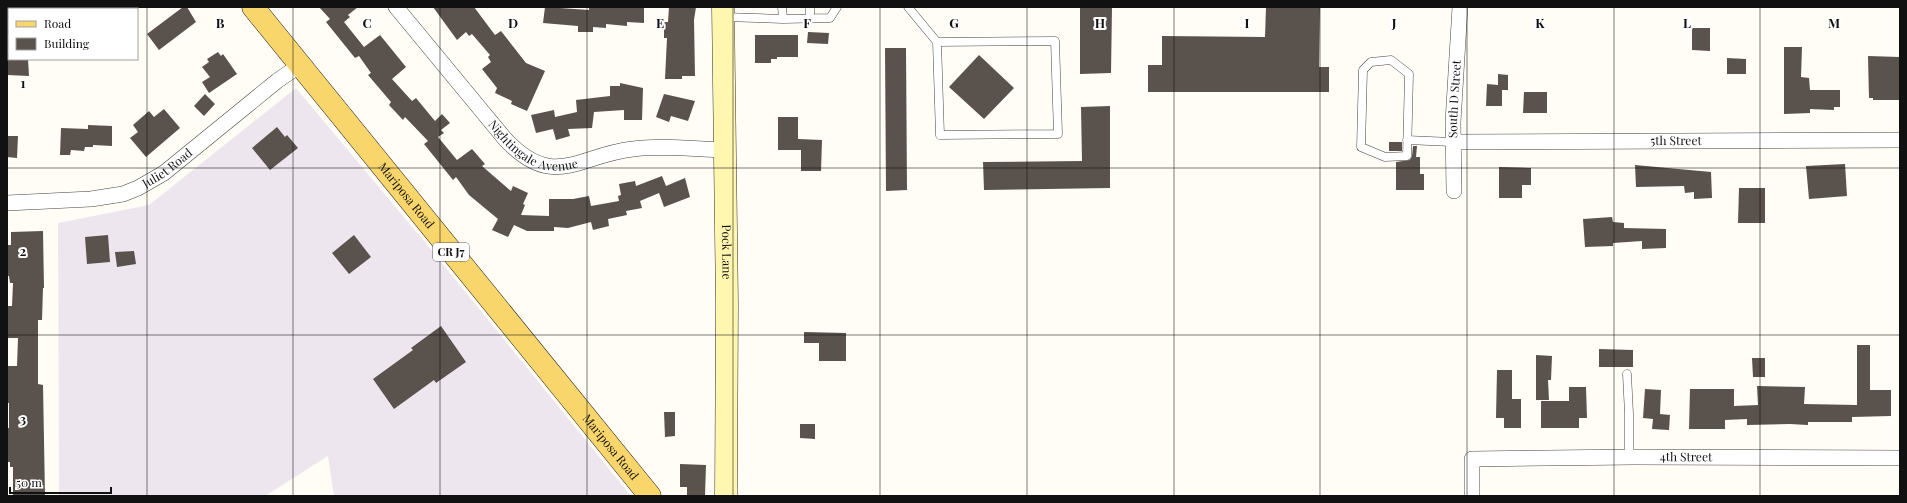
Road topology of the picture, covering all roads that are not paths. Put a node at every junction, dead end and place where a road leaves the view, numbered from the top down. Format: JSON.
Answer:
{"nodes":[{"id":1,"x":254,"y":7,"type":"edge"},
{"id":2,"x":396,"y":7,"type":"edge"},
{"id":3,"x":782,"y":7,"type":"edge"},
{"id":4,"x":810,"y":7,"type":"edge"},
{"id":5,"x":837,"y":7,"type":"edge"},
{"id":6,"x":908,"y":7,"type":"edge"},
{"id":7,"x":1460,"y":7,"type":"edge"},
{"id":8,"x":723,"y":12,"type":"edge"},
{"id":9,"x":782,"y":19,"type":"junction"},
{"id":10,"x":810,"y":19,"type":"junction"},
{"id":11,"x":938,"y":42,"type":"junction"},
{"id":12,"x":300,"y":65,"type":"junction"},
{"id":13,"x":1407,"y":140,"type":"junction"},
{"id":14,"x":1900,"y":140,"type":"edge"},
{"id":15,"x":1452,"y":142,"type":"junction"},
{"id":16,"x":724,"y":150,"type":"junction"},
{"id":17,"x":1454,"y":191,"type":"dead end"},
{"id":18,"x":7,"y":203,"type":"edge"},
{"id":19,"x":1627,"y":374,"type":"dead end"},
{"id":20,"x":1628,"y":457,"type":"junction"},
{"id":21,"x":1900,"y":458,"type":"edge"},
{"id":22,"x":650,"y":496,"type":"edge"},
{"id":23,"x":726,"y":496,"type":"edge"},
{"id":24,"x":1472,"y":496,"type":"edge"}],
"edges":[{"from":1,"to":12,"type":"main road","name":"Mariposa Road","number":"CR J7"},
{"from":2,"to":16,"type":"street","name":"Nightingale Avenue"},
{"from":3,"to":9,"type":"lane"},
{"from":4,"to":10,"type":"lane"},
{"from":5,"to":10,"type":"lane"},
{"from":6,"to":11,"type":"lane"},
{"from":7,"to":15,"type":"street","name":"South D Street"},
{"from":8,"to":9,"type":"lane"},
{"from":8,"to":16,"type":"street","name":"Pock Lane"},
{"from":9,"to":10,"type":"lane"},
{"from":11,"to":11,"type":"lane"},
{"from":12,"to":18,"type":"street","name":"Juliet Road"},
{"from":12,"to":22,"type":"main road","name":"Mariposa Road","number":"CR J7"},
{"from":13,"to":13,"type":"lane"},
{"from":13,"to":15,"type":"lane"},
{"from":14,"to":15,"type":"street","name":"5th Street"},
{"from":15,"to":17,"type":"street","name":"South D Street"},
{"from":16,"to":23,"type":"street","name":"Pock Lane"},
{"from":19,"to":20,"type":"lane"},
{"from":20,"to":21,"type":"street","name":"4th Street"},
{"from":20,"to":24,"type":"street","name":"4th Street"}]}
